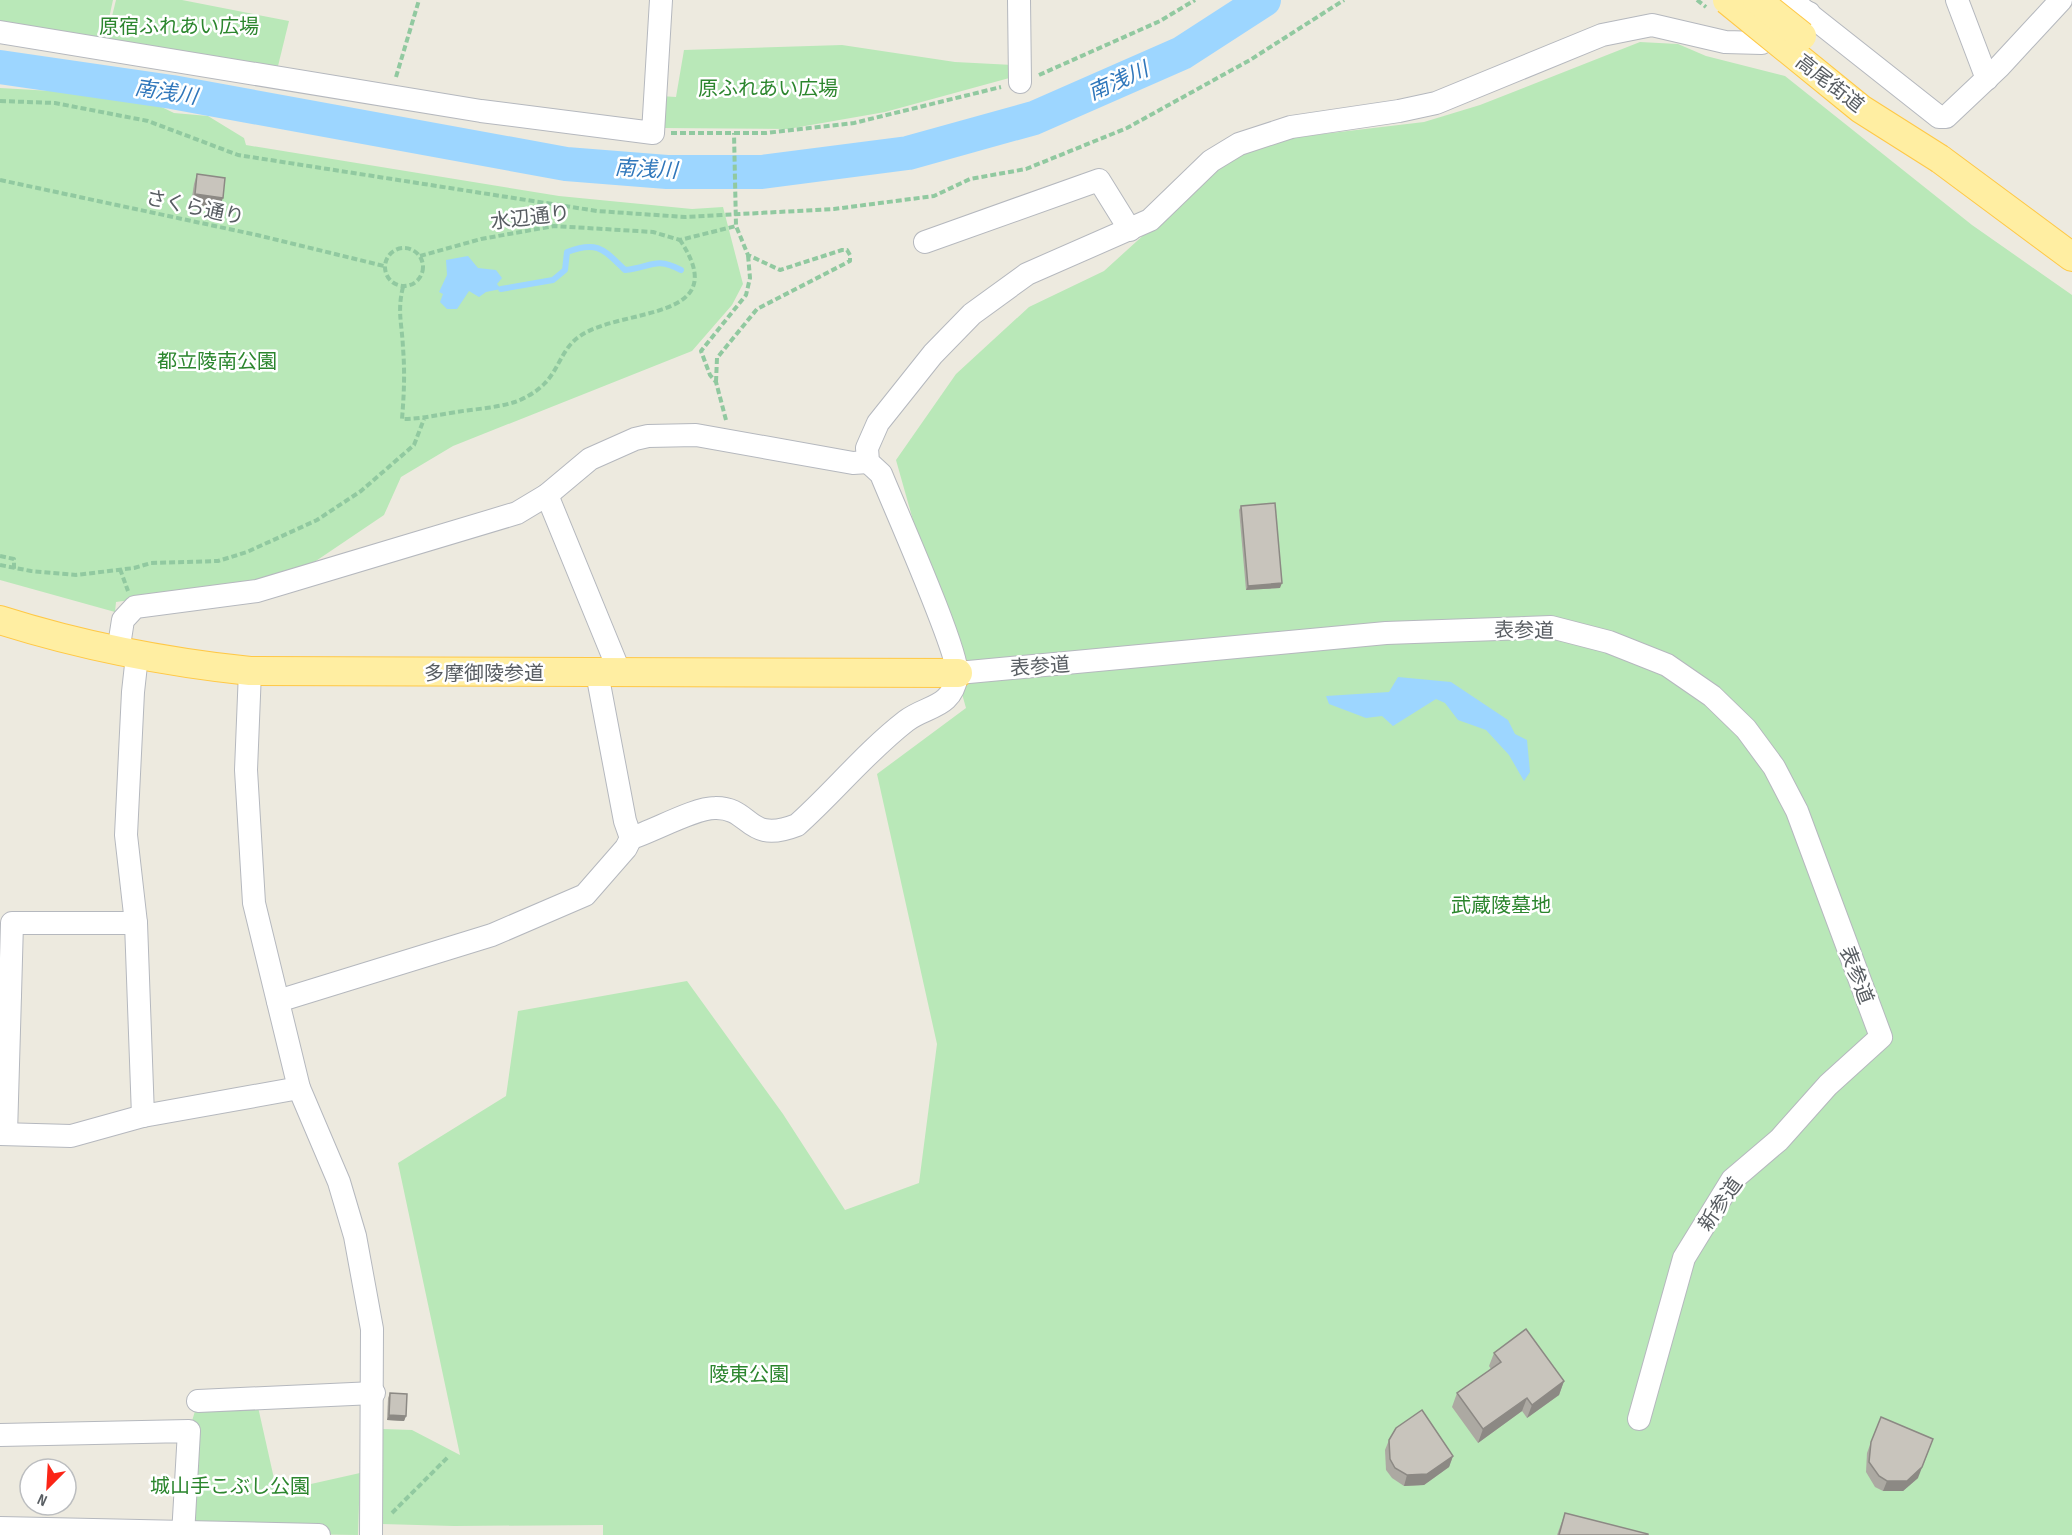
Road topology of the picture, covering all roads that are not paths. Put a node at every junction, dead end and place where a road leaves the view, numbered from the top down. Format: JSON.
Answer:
{"nodes":[{"id":1,"x":661,"y":0,"type":"edge"},
{"id":2,"x":1019,"y":0,"type":"edge"},
{"id":3,"x":1727,"y":0,"type":"edge"},
{"id":4,"x":1757,"y":0,"type":"edge"},
{"id":5,"x":1957,"y":0,"type":"edge"},
{"id":6,"x":2061,"y":0,"type":"edge"},
{"id":7,"x":1800,"y":6,"type":"edge"},
{"id":8,"x":0,"y":32,"type":"edge"},
{"id":9,"x":1987,"y":79,"type":"junction"},
{"id":10,"x":1020,"y":82,"type":"road end"},
{"id":11,"x":1940,"y":159,"type":"junction"},
{"id":12,"x":1130,"y":230,"type":"junction"},
{"id":13,"x":925,"y":242,"type":"dead end"},
{"id":14,"x":2072,"y":257,"type":"edge"},
{"id":15,"x":868,"y":462,"type":"junction"},
{"id":16,"x":547,"y":495,"type":"junction"},
{"id":17,"x":0,"y":620,"type":"edge"},
{"id":18,"x":128,"y":654,"type":"junction"},
{"id":19,"x":250,"y":671,"type":"junction"},
{"id":20,"x":966,"y":672,"type":"junction"},
{"id":21,"x":609,"y":673,"type":"junction"},
{"id":22,"x":631,"y":838,"type":"junction"},
{"id":23,"x":136,"y":923,"type":"junction"},
{"id":24,"x":5,"y":995,"type":"edge"},
{"id":25,"x":278,"y":1001,"type":"junction"},
{"id":26,"x":1881,"y":1037,"type":"joint"},
{"id":27,"x":299,"y":1088,"type":"junction"},
{"id":28,"x":143,"y":1116,"type":"junction"},
{"id":29,"x":3,"y":1134,"type":"edge"},
{"id":30,"x":374,"y":1393,"type":"junction"},
{"id":31,"x":198,"y":1401,"type":"dead end"},
{"id":32,"x":1639,"y":1419,"type":"dead end"},
{"id":33,"x":0,"y":1435,"type":"edge"},
{"id":34,"x":0,"y":1528,"type":"edge"},
{"id":35,"x":183,"y":1533,"type":"edge"},
{"id":36,"x":275,"y":1534,"type":"edge"},
{"id":37,"x":319,"y":1535,"type":"edge"},
{"id":38,"x":371,"y":1535,"type":"edge"}],
"edges":[{"from":1,"to":8,"type":"street"},
{"from":2,"to":10,"type":"street"},
{"from":3,"to":11,"type":"main road","name":"高尾街道","bridge":true},
{"from":4,"to":11,"type":"main road","name":"高尾街道","bridge":true},
{"from":5,"to":9,"type":"street"},
{"from":6,"to":9,"type":"street"},
{"from":7,"to":9,"type":"street"},
{"from":7,"to":12,"type":"street"},
{"from":11,"to":14,"type":"main road","name":"高尾街道"},
{"from":12,"to":13,"type":"street"},
{"from":12,"to":15,"type":"street"},
{"from":15,"to":16,"type":"street"},
{"from":15,"to":20,"type":"street"},
{"from":16,"to":18,"type":"street"},
{"from":16,"to":21,"type":"street"},
{"from":17,"to":18,"type":"main road","name":"多摩御陵参道"},
{"from":18,"to":19,"type":"main road","name":"多摩御陵参道"},
{"from":18,"to":23,"type":"street"},
{"from":19,"to":21,"type":"main road","name":"多摩御陵参道"},
{"from":19,"to":25,"type":"street"},
{"from":20,"to":21,"type":"main road","name":"多摩御陵参道"},
{"from":20,"to":22,"type":"street"},
{"from":20,"to":26,"type":"street","name":"表参道"},
{"from":21,"to":22,"type":"street"},
{"from":22,"to":25,"type":"street"},
{"from":23,"to":24,"type":"street"},
{"from":23,"to":28,"type":"street"},
{"from":24,"to":29,"type":"street"},
{"from":25,"to":27,"type":"street"},
{"from":26,"to":32,"type":"street","name":"新参道"},
{"from":27,"to":28,"type":"street"},
{"from":27,"to":30,"type":"street"},
{"from":28,"to":29,"type":"street"},
{"from":30,"to":31,"type":"street"},
{"from":30,"to":38,"type":"street"},
{"from":33,"to":35,"type":"street"},
{"from":34,"to":35,"type":"street"},
{"from":35,"to":36,"type":"street"},
{"from":36,"to":37,"type":"street"}]}
